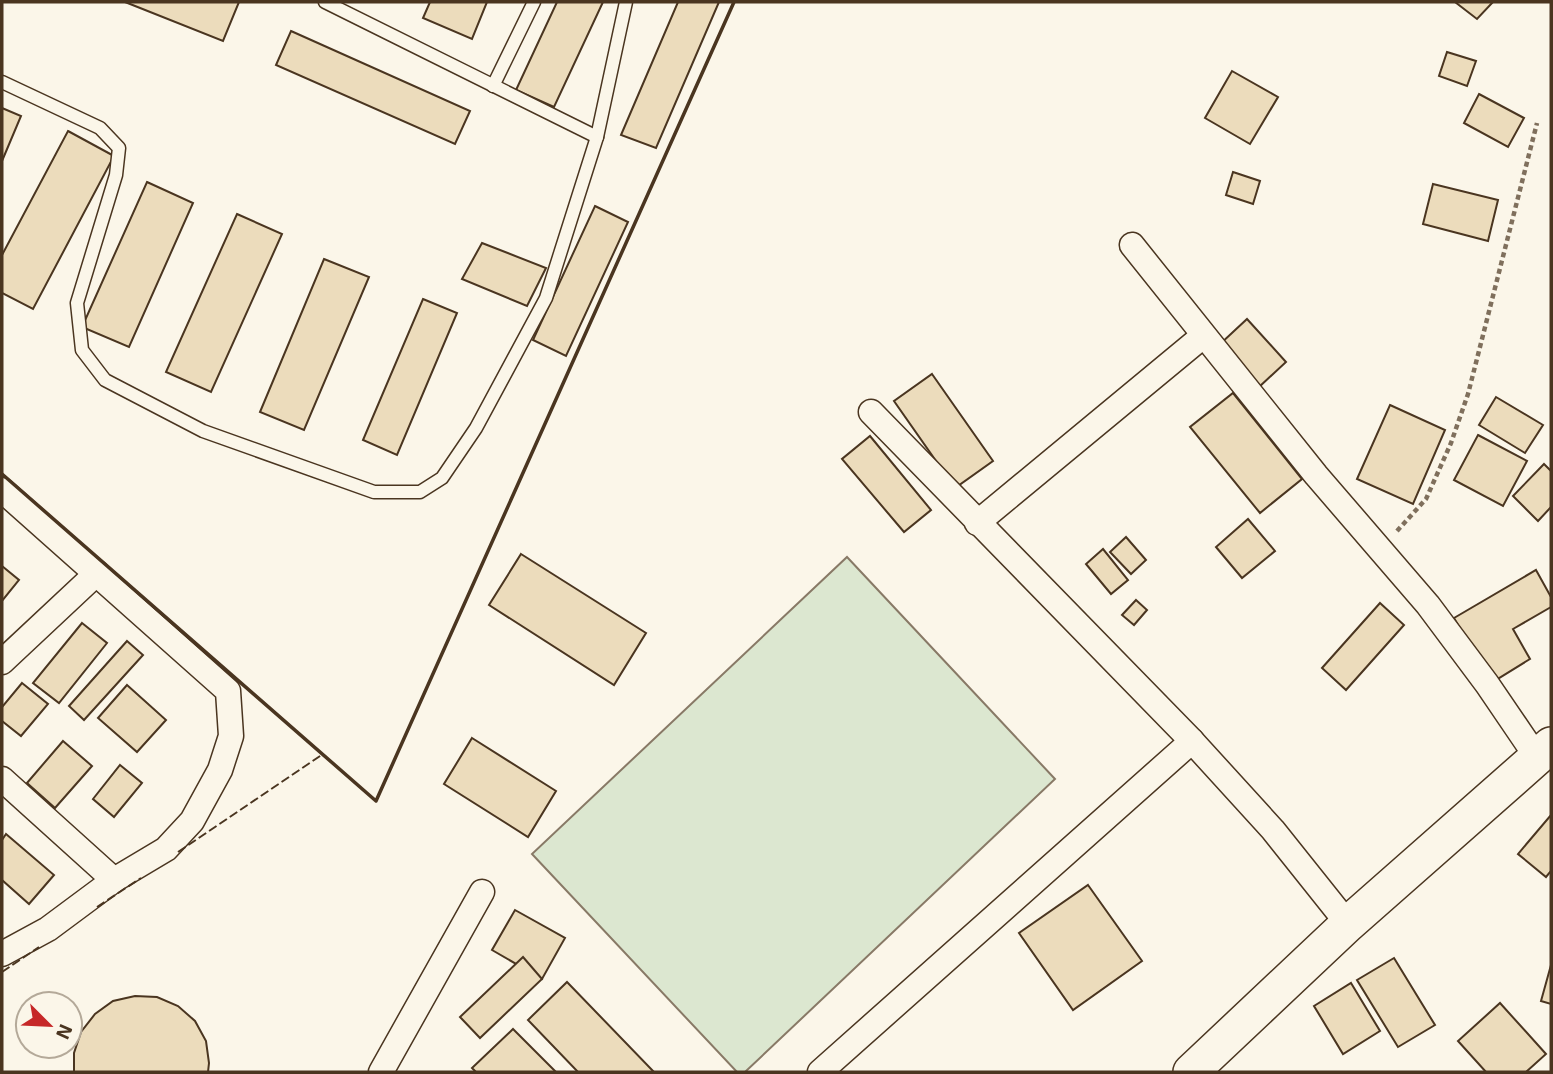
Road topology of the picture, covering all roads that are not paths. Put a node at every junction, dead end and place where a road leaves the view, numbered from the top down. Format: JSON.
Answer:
{"nodes":[{"id":1,"x":325,"y":2,"type":"edge"},
{"id":2,"x":534,"y":2,"type":"edge"},
{"id":3,"x":626,"y":2,"type":"edge"},
{"id":4,"x":2,"y":82,"type":"edge"},
{"id":5,"x":493,"y":86,"type":"junction"},
{"id":6,"x":597,"y":137,"type":"junction"},
{"id":7,"x":1132,"y":245,"type":"dead end"},
{"id":8,"x":1203,"y":336,"type":"junction"},
{"id":9,"x":871,"y":412,"type":"dead end"},
{"id":10,"x":2,"y":490,"type":"edge"},
{"id":11,"x":977,"y":523,"type":"junction"},
{"id":12,"x":97,"y":573,"type":"junction"},
{"id":13,"x":2,"y":662,"type":"edge"},
{"id":14,"x":1192,"y":741,"type":"junction"},
{"id":15,"x":1543,"y":750,"type":"edge"},
{"id":16,"x":2,"y":779,"type":"edge"},
{"id":17,"x":114,"y":880,"type":"junction"},
{"id":18,"x":482,"y":891,"type":"dead end"},
{"id":19,"x":1348,"y":924,"type":"junction"},
{"id":20,"x":2,"y":954,"type":"edge"},
{"id":21,"x":381,"y":1072,"type":"edge"},
{"id":22,"x":820,"y":1072,"type":"edge"},
{"id":23,"x":1191,"y":1072,"type":"edge"}],
"edges":[{"from":1,"to":5,"type":"lane"},
{"from":2,"to":5,"type":"lane"},
{"from":3,"to":6,"type":"lane"},
{"from":4,"to":6,"type":"lane"},
{"from":5,"to":6,"type":"lane"},
{"from":7,"to":8,"type":"street"},
{"from":8,"to":11,"type":"street"},
{"from":8,"to":15,"type":"street"},
{"from":9,"to":11,"type":"street"},
{"from":10,"to":12,"type":"street"},
{"from":11,"to":14,"type":"street"},
{"from":12,"to":13,"type":"street"},
{"from":12,"to":17,"type":"street"},
{"from":14,"to":19,"type":"street"},
{"from":14,"to":22,"type":"street"},
{"from":15,"to":19,"type":"street"},
{"from":16,"to":17,"type":"street"},
{"from":17,"to":20,"type":"street"},
{"from":18,"to":21,"type":"street"},
{"from":19,"to":23,"type":"street"}]}
